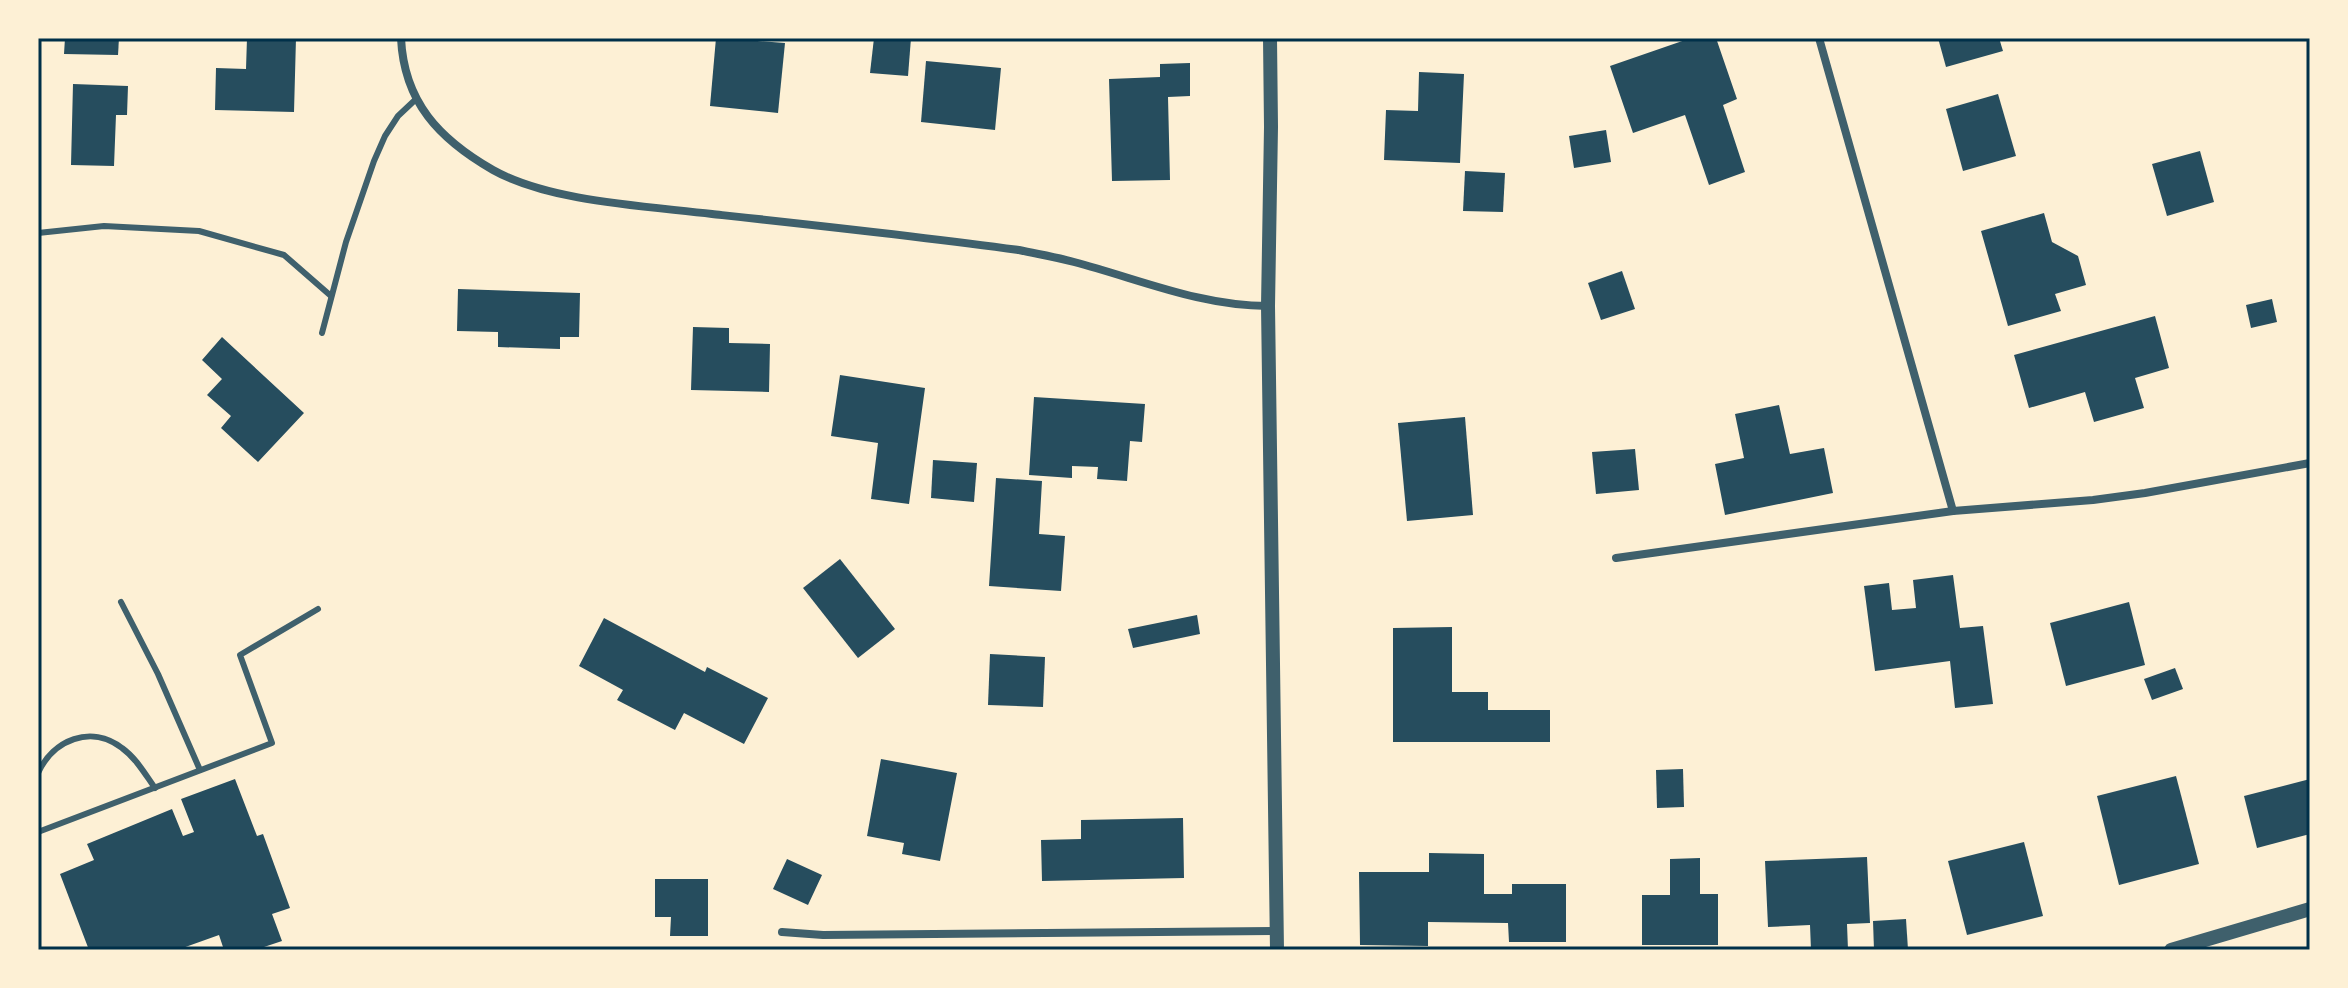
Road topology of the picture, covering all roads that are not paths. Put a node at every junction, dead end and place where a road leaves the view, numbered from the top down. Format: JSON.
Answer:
{"nodes":[{"id":1,"x":401,"y":38,"type":"edge"},
{"id":2,"x":1270,"y":38,"type":"edge"},
{"id":3,"x":1819,"y":38,"type":"edge"},
{"id":4,"x":415,"y":100,"type":"junction"},
{"id":5,"x":38,"y":233,"type":"edge"},
{"id":6,"x":331,"y":296,"type":"junction"},
{"id":7,"x":1268,"y":306,"type":"junction"},
{"id":8,"x":322,"y":333,"type":"dead end"},
{"id":9,"x":2310,"y":463,"type":"edge"},
{"id":10,"x":1953,"y":511,"type":"junction"},
{"id":11,"x":1616,"y":558,"type":"dead end"},
{"id":12,"x":121,"y":602,"type":"dead end"},
{"id":13,"x":318,"y":609,"type":"dead end"},
{"id":14,"x":200,"y":770,"type":"junction"},
{"id":15,"x":38,"y":773,"type":"edge"},
{"id":16,"x":155,"y":788,"type":"junction"},
{"id":17,"x":38,"y":821,"type":"edge"},
{"id":18,"x":39,"y":832,"type":"edge"},
{"id":19,"x":2310,"y":909,"type":"edge"},
{"id":20,"x":1277,"y":931,"type":"junction"},
{"id":21,"x":782,"y":932,"type":"dead end"},
{"id":22,"x":1277,"y":950,"type":"edge"},
{"id":23,"x":2171,"y":950,"type":"edge"}],
"edges":[{"from":1,"to":4,"type":"street"},
{"from":2,"to":7,"type":"street"},
{"from":3,"to":10,"type":"street"},
{"from":4,"to":6,"type":"lane"},
{"from":4,"to":7,"type":"street"},
{"from":5,"to":6,"type":"lane"},
{"from":6,"to":8,"type":"lane"},
{"from":7,"to":20,"type":"street"},
{"from":9,"to":10,"type":"street"},
{"from":10,"to":11,"type":"street"},
{"from":12,"to":14,"type":"lane"},
{"from":13,"to":14,"type":"lane"},
{"from":14,"to":16,"type":"lane"},
{"from":15,"to":16,"type":"lane"},
{"from":16,"to":18,"type":"lane"},
{"from":17,"to":18,"type":"lane"},
{"from":19,"to":23,"type":"street"},
{"from":20,"to":21,"type":"street"},
{"from":20,"to":22,"type":"street"}]}
